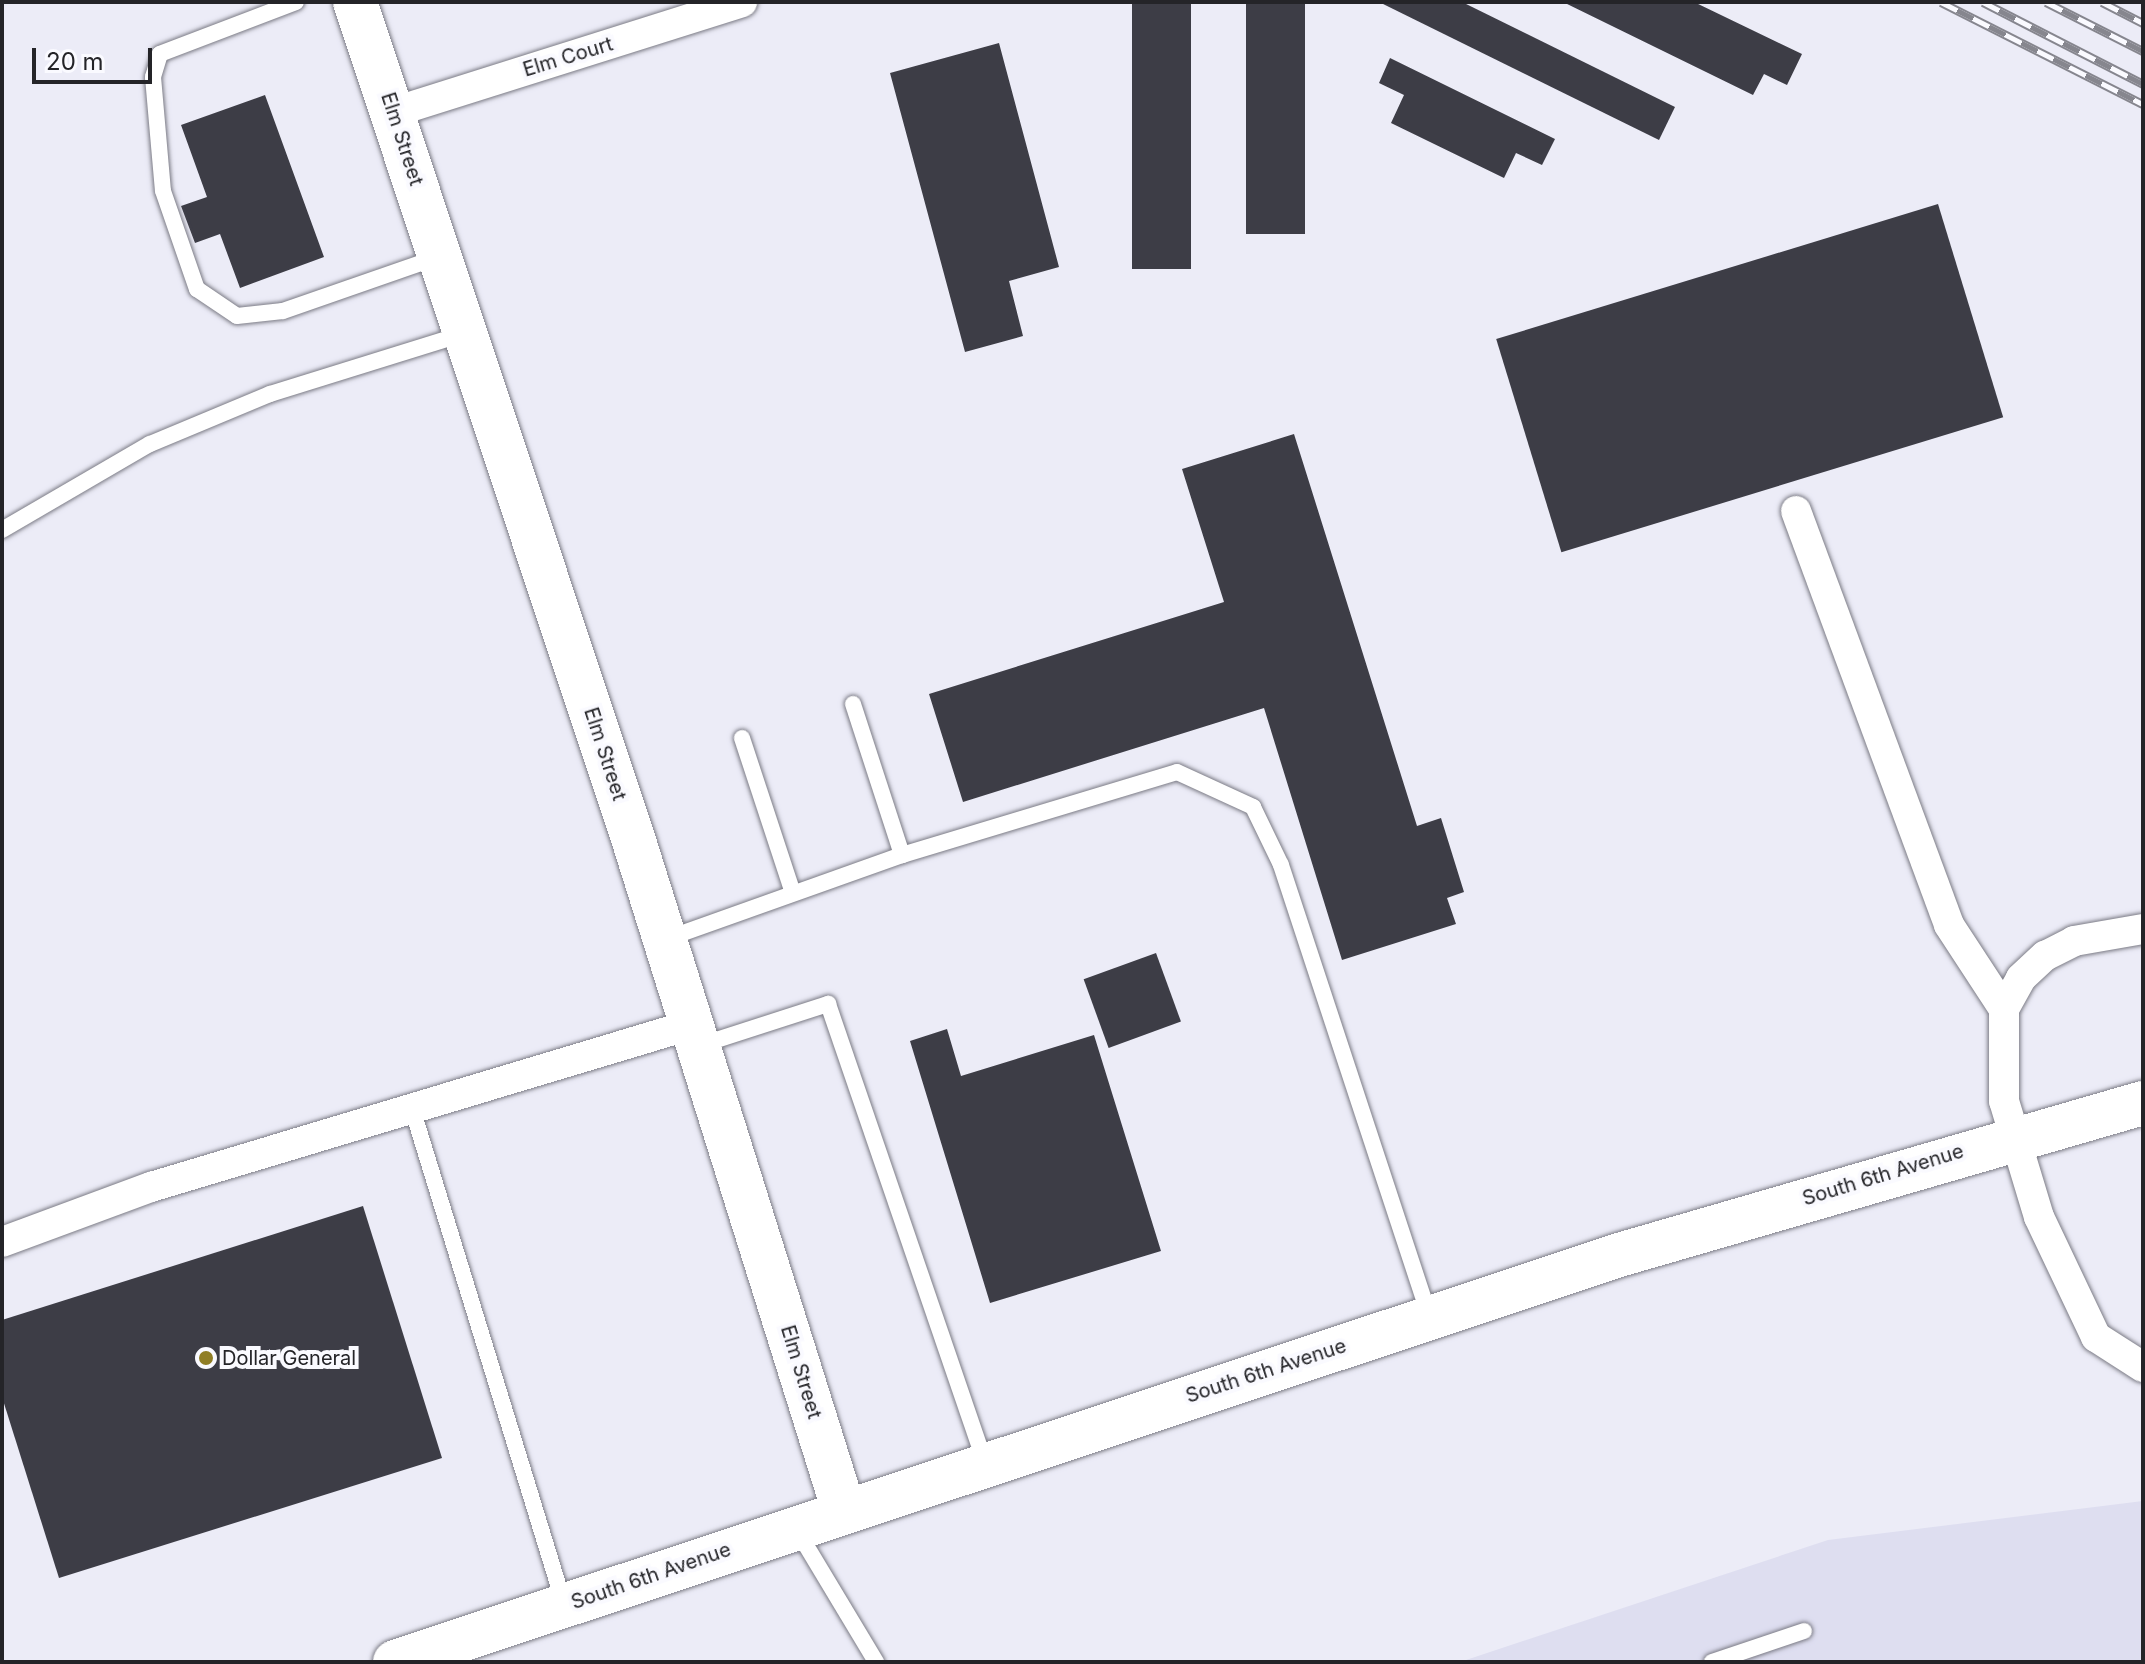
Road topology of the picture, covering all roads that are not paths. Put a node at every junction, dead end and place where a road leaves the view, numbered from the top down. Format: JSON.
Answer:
{"nodes":[{"id":1,"x":296,"y":2,"type":"edge"},
{"id":2,"x":355,"y":2,"type":"edge"},
{"id":3,"x":742,"y":2,"type":"edge"},
{"id":4,"x":394,"y":112,"type":"junction"},
{"id":5,"x":440,"y":256,"type":"junction"},
{"id":6,"x":465,"y":333,"type":"junction"},
{"id":7,"x":1796,"y":511,"type":"dead end"},
{"id":8,"x":2,"y":530,"type":"edge"},
{"id":9,"x":853,"y":704,"type":"dead end"},
{"id":10,"x":742,"y":738,"type":"dead end"},
{"id":11,"x":902,"y":855,"type":"junction"},
{"id":12,"x":793,"y":893,"type":"junction"},
{"id":13,"x":2143,"y":929,"type":"edge"},
{"id":14,"x":664,"y":939,"type":"junction"},
{"id":15,"x":2004,"y":1009,"type":"junction"},
{"id":16,"x":693,"y":1036,"type":"junction"},
{"id":17,"x":2143,"y":1103,"type":"edge"},
{"id":18,"x":412,"y":1108,"type":"junction"},
{"id":19,"x":2014,"y":1137,"type":"junction"},
{"id":20,"x":2,"y":1242,"type":"edge"},
{"id":21,"x":1429,"y":1317,"type":"junction"},
{"id":22,"x":2143,"y":1367,"type":"edge"},
{"id":23,"x":986,"y":1464,"type":"junction"},
{"id":24,"x":844,"y":1511,"type":"junction"},
{"id":25,"x":795,"y":1527,"type":"junction"},
{"id":26,"x":565,"y":1605,"type":"junction"},
{"id":27,"x":1804,"y":1631,"type":"dead end"},
{"id":28,"x":395,"y":1662,"type":"edge"},
{"id":29,"x":876,"y":1662,"type":"edge"},
{"id":30,"x":1712,"y":1662,"type":"edge"}],
"edges":[{"from":1,"to":5,"type":"lane"},
{"from":2,"to":4,"type":"main road","name":"Elm Street"},
{"from":3,"to":4,"type":"street","name":"Elm Court"},
{"from":4,"to":5,"type":"main road","name":"Elm Street"},
{"from":5,"to":6,"type":"main road","name":"Elm Street"},
{"from":6,"to":8,"type":"lane"},
{"from":6,"to":14,"type":"main road","name":"Elm Street"},
{"from":7,"to":15,"type":"street"},
{"from":9,"to":11,"type":"lane"},
{"from":10,"to":12,"type":"lane"},
{"from":11,"to":12,"type":"lane"},
{"from":11,"to":21,"type":"lane"},
{"from":12,"to":14,"type":"lane"},
{"from":13,"to":15,"type":"street"},
{"from":14,"to":16,"type":"main road","name":"Elm Street"},
{"from":15,"to":19,"type":"street"},
{"from":16,"to":18,"type":"street"},
{"from":16,"to":23,"type":"lane"},
{"from":16,"to":24,"type":"main road","name":"Elm Street"},
{"from":17,"to":19,"type":"main road","name":"South 6th Avenue"},
{"from":18,"to":20,"type":"street"},
{"from":18,"to":26,"type":"lane"},
{"from":19,"to":21,"type":"main road","name":"South 6th Avenue"},
{"from":19,"to":22,"type":"street"},
{"from":21,"to":23,"type":"main road","name":"South 6th Avenue"},
{"from":23,"to":24,"type":"main road","name":"South 6th Avenue"},
{"from":24,"to":25,"type":"main road","name":"South 6th Avenue"},
{"from":25,"to":26,"type":"main road","name":"South 6th Avenue"},
{"from":25,"to":29,"type":"lane"},
{"from":26,"to":28,"type":"main road","name":"South 6th Avenue"},
{"from":27,"to":30,"type":"lane"}]}
